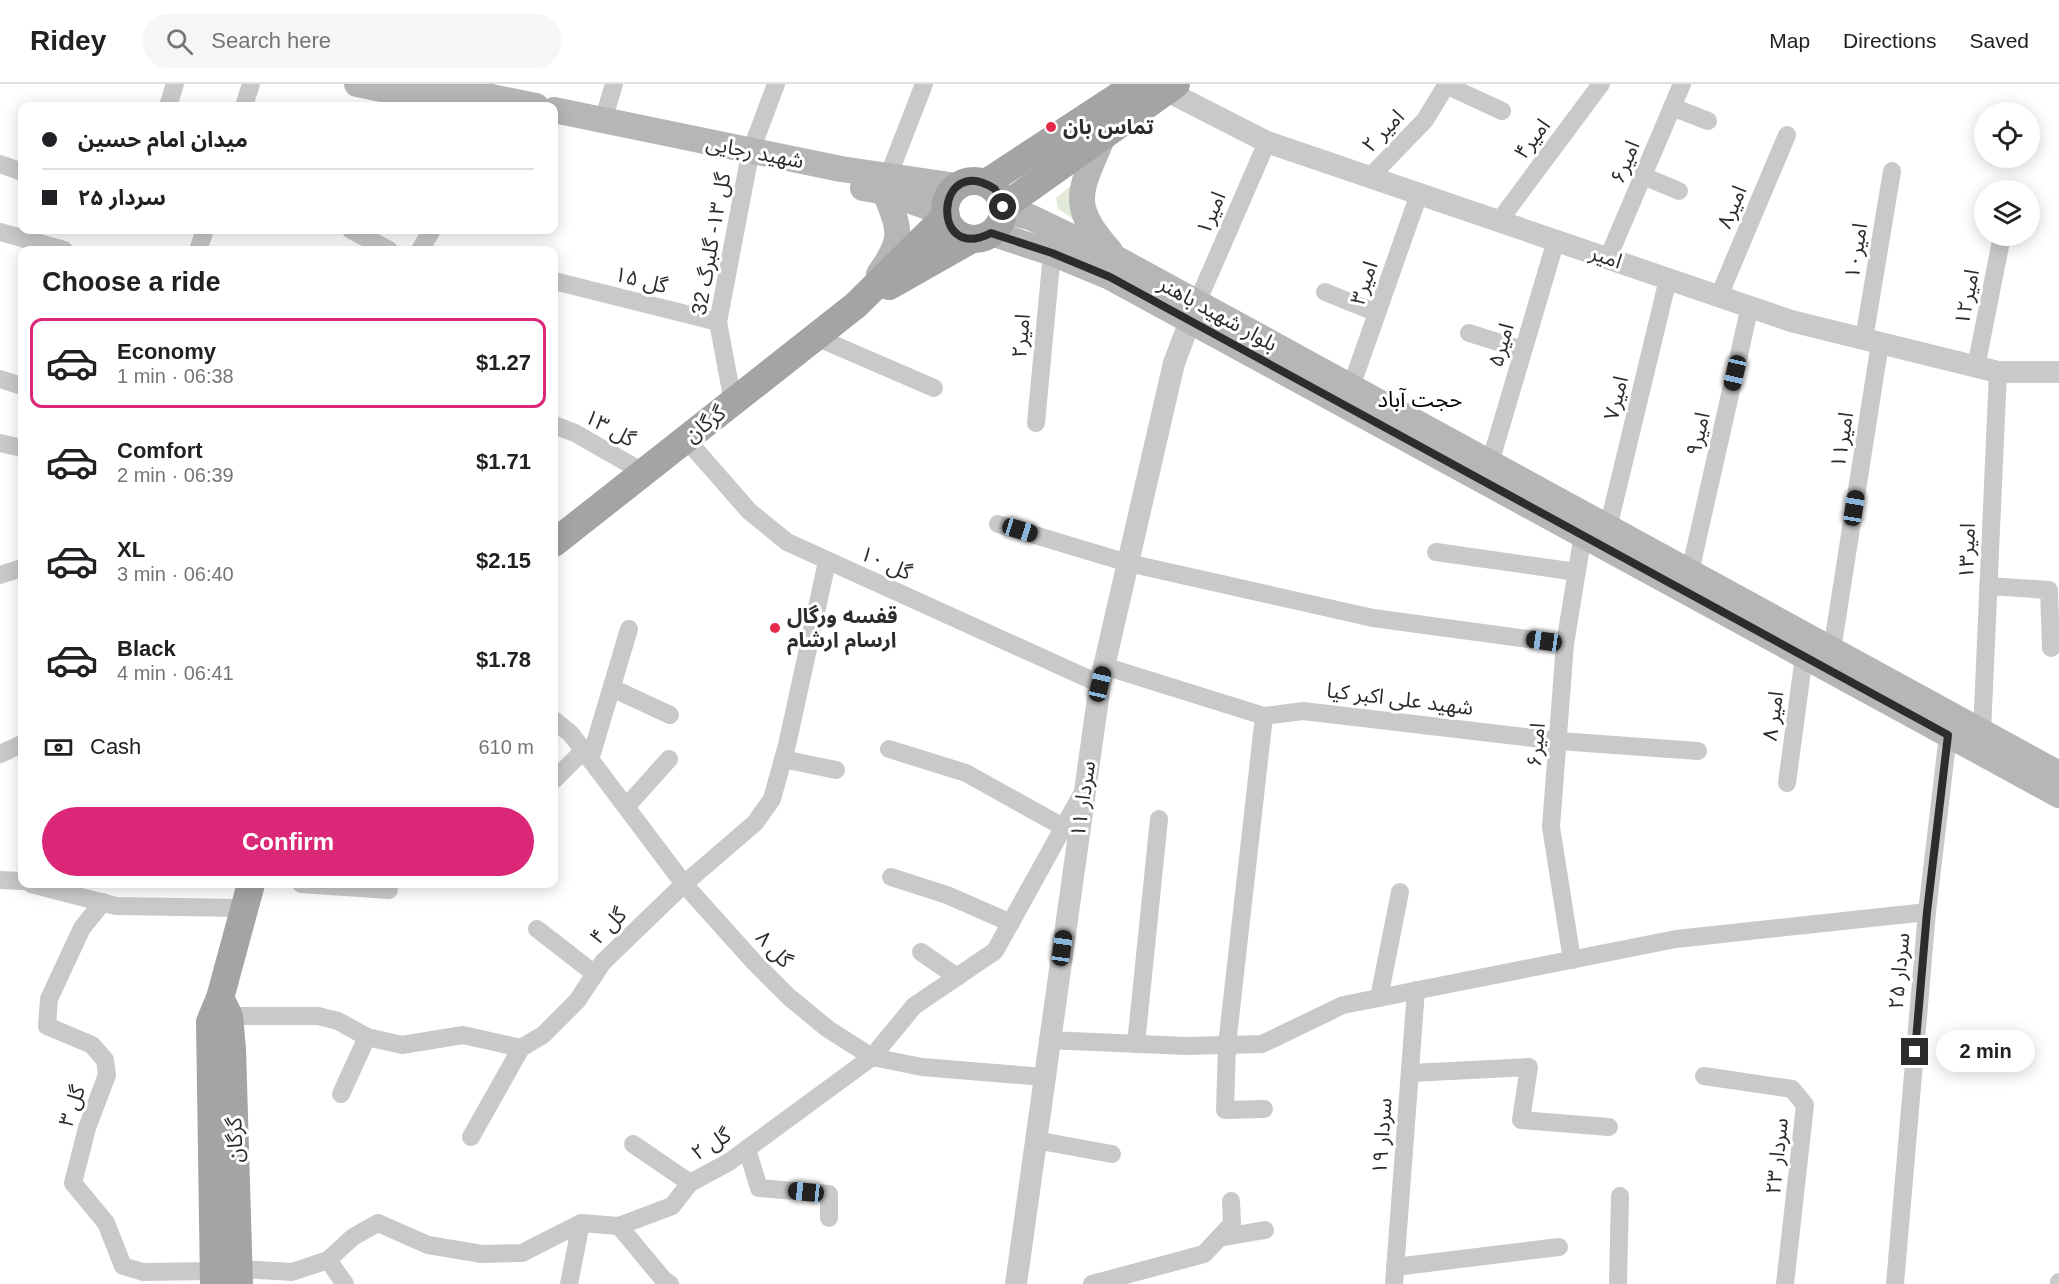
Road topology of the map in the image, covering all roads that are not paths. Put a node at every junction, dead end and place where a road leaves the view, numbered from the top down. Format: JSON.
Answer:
{"nodes":[{"id":1,"x":175,"y":84,"type":"edge"},
{"id":2,"x":250,"y":84,"type":"edge"},
{"id":3,"x":357,"y":84,"type":"edge"},
{"id":4,"x":427,"y":84,"type":"edge"},
{"id":5,"x":614,"y":84,"type":"edge"},
{"id":6,"x":776,"y":84,"type":"edge"},
{"id":7,"x":924,"y":84,"type":"edge"},
{"id":8,"x":1137,"y":84,"type":"edge"},
{"id":9,"x":1446,"y":84,"type":"edge"},
{"id":10,"x":1601,"y":84,"type":"edge"},
{"id":11,"x":1683,"y":84,"type":"edge"},
{"id":12,"x":1172,"y":87,"type":"edge"},
{"id":13,"x":478,"y":95,"type":"edge"},
{"id":14,"x":169,"y":102,"type":"edge"},
{"id":15,"x":244,"y":102,"type":"edge"},
{"id":16,"x":515,"y":102,"type":"edge"},
{"id":17,"x":1672,"y":107,"type":"junction"},
{"id":18,"x":558,"y":111,"type":"edge"},
{"id":19,"x":1502,"y":111,"type":"dead end"},
{"id":20,"x":603,"y":121,"type":"junction"},
{"id":21,"x":1708,"y":121,"type":"dead end"},
{"id":22,"x":558,"y":126,"type":"edge"},
{"id":23,"x":1787,"y":135,"type":"dead end"},
{"id":24,"x":1102,"y":139,"type":"junction"},
{"id":25,"x":1267,"y":142,"type":"junction"},
{"id":26,"x":749,"y":158,"type":"junction"},
{"id":27,"x":0,"y":164,"type":"edge"},
{"id":28,"x":18,"y":171,"type":"edge"},
{"id":29,"x":1892,"y":171,"type":"dead end"},
{"id":30,"x":1643,"y":176,"type":"junction"},
{"id":31,"x":1370,"y":177,"type":"junction"},
{"id":32,"x":986,"y":183,"type":"junction"},
{"id":33,"x":887,"y":184,"type":"junction"},
{"id":34,"x":957,"y":186,"type":"junction"},
{"id":35,"x":1679,"y":191,"type":"dead end"},
{"id":36,"x":1419,"y":194,"type":"junction"},
{"id":37,"x":946,"y":214,"type":"junction"},
{"id":38,"x":1499,"y":221,"type":"junction"},
{"id":39,"x":993,"y":222,"type":"junction"},
{"id":40,"x":0,"y":232,"type":"edge"},
{"id":41,"x":359,"y":234,"type":"edge"},
{"id":42,"x":1556,"y":240,"type":"junction"},
{"id":43,"x":50,"y":246,"type":"edge"},
{"id":44,"x":381,"y":246,"type":"edge"},
{"id":45,"x":2001,"y":246,"type":"edge"},
{"id":46,"x":1052,"y":253,"type":"junction"},
{"id":47,"x":1608,"y":258,"type":"junction"},
{"id":48,"x":1119,"y":260,"type":"junction"},
{"id":49,"x":1668,"y":279,"type":"junction"},
{"id":50,"x":558,"y":282,"type":"edge"},
{"id":51,"x":1325,"y":292,"type":"dead end"},
{"id":52,"x":1719,"y":296,"type":"junction"},
{"id":53,"x":856,"y":305,"type":"junction"},
{"id":54,"x":1750,"y":306,"type":"junction"},
{"id":55,"x":1194,"y":312,"type":"junction"},
{"id":56,"x":1377,"y":313,"type":"junction"},
{"id":57,"x":718,"y":322,"type":"junction"},
{"id":58,"x":1469,"y":333,"type":"dead end"},
{"id":59,"x":816,"y":337,"type":"junction"},
{"id":60,"x":1872,"y":341,"type":"junction"},
{"id":61,"x":1523,"y":350,"type":"junction"},
{"id":62,"x":1987,"y":369,"type":"junction"},
{"id":63,"x":2059,"y":372,"type":"edge"},
{"id":64,"x":0,"y":379,"type":"edge"},
{"id":65,"x":18,"y":385,"type":"edge"},
{"id":66,"x":1351,"y":387,"type":"junction"},
{"id":67,"x":934,"y":388,"type":"dead end"},
{"id":68,"x":733,"y":402,"type":"junction"},
{"id":69,"x":1036,"y":423,"type":"dead end"},
{"id":70,"x":558,"y":427,"type":"edge"},
{"id":71,"x":686,"y":439,"type":"junction"},
{"id":72,"x":0,"y":442,"type":"edge"},
{"id":73,"x":18,"y":447,"type":"edge"},
{"id":74,"x":1490,"y":464,"type":"junction"},
{"id":75,"x":643,"y":472,"type":"junction"},
{"id":76,"x":998,"y":524,"type":"dead end"},
{"id":77,"x":1608,"y":528,"type":"junction"},
{"id":78,"x":1583,"y":534,"type":"junction"},
{"id":79,"x":558,"y":540,"type":"edge"},
{"id":80,"x":1436,"y":552,"type":"dead end"},
{"id":81,"x":827,"y":562,"type":"junction"},
{"id":82,"x":1128,"y":563,"type":"junction"},
{"id":83,"x":18,"y":569,"type":"edge"},
{"id":84,"x":1577,"y":572,"type":"junction"},
{"id":85,"x":1690,"y":572,"type":"junction"},
{"id":86,"x":0,"y":575,"type":"edge"},
{"id":87,"x":1989,"y":586,"type":"junction"},
{"id":88,"x":629,"y":629,"type":"dead end"},
{"id":89,"x":1565,"y":644,"type":"junction"},
{"id":90,"x":2051,"y":648,"type":"dead end"},
{"id":91,"x":1832,"y":650,"type":"junction"},
{"id":92,"x":1804,"y":656,"type":"junction"},
{"id":93,"x":1102,"y":675,"type":"junction"},
{"id":94,"x":612,"y":688,"type":"junction"},
{"id":95,"x":670,"y":715,"type":"dead end"},
{"id":96,"x":1264,"y":716,"type":"junction"},
{"id":97,"x":558,"y":723,"type":"edge"},
{"id":98,"x":1982,"y":732,"type":"junction"},
{"id":99,"x":1948,"y":735,"type":"junction"},
{"id":100,"x":1559,"y":741,"type":"junction"},
{"id":101,"x":18,"y":746,"type":"edge"},
{"id":102,"x":889,"y":749,"type":"dead end"},
{"id":103,"x":1698,"y":751,"type":"dead end"},
{"id":104,"x":0,"y":754,"type":"edge"},
{"id":105,"x":587,"y":756,"type":"junction"},
{"id":106,"x":669,"y":759,"type":"dead end"},
{"id":107,"x":783,"y":759,"type":"junction"},
{"id":108,"x":836,"y":770,"type":"dead end"},
{"id":109,"x":2059,"y":774,"type":"edge"},
{"id":110,"x":558,"y":777,"type":"edge"},
{"id":111,"x":1787,"y":783,"type":"dead end"},
{"id":112,"x":1085,"y":788,"type":"junction"},
{"id":113,"x":2059,"y":795,"type":"edge"},
{"id":114,"x":626,"y":807,"type":"junction"},
{"id":115,"x":1159,"y":819,"type":"dead end"},
{"id":116,"x":1064,"y":827,"type":"junction"},
{"id":117,"x":891,"y":877,"type":"dead end"},
{"id":118,"x":0,"y":880,"type":"edge"},
{"id":119,"x":18,"y":881,"type":"edge"},
{"id":120,"x":684,"y":884,"type":"junction"},
{"id":121,"x":47,"y":888,"type":"edge"},
{"id":122,"x":360,"y":888,"type":"edge"},
{"id":123,"x":389,"y":890,"type":"dead end"},
{"id":124,"x":1400,"y":892,"type":"dead end"},
{"id":125,"x":247,"y":896,"type":"edge"},
{"id":126,"x":102,"y":902,"type":"junction"},
{"id":127,"x":1927,"y":912,"type":"junction"},
{"id":128,"x":1011,"y":923,"type":"junction"},
{"id":129,"x":537,"y":929,"type":"dead end"},
{"id":130,"x":921,"y":952,"type":"dead end"},
{"id":131,"x":1572,"y":960,"type":"junction"},
{"id":132,"x":595,"y":974,"type":"junction"},
{"id":133,"x":957,"y":977,"type":"junction"},
{"id":134,"x":1416,"y":990,"type":"junction"},
{"id":135,"x":1379,"y":998,"type":"junction"},
{"id":136,"x":224,"y":1007,"type":"junction"},
{"id":137,"x":367,"y":1037,"type":"junction"},
{"id":138,"x":1048,"y":1040,"type":"junction"},
{"id":139,"x":1136,"y":1044,"type":"junction"},
{"id":140,"x":1227,"y":1045,"type":"junction"},
{"id":141,"x":521,"y":1048,"type":"junction"},
{"id":142,"x":872,"y":1057,"type":"junction"},
{"id":143,"x":1410,"y":1073,"type":"junction"},
{"id":144,"x":1704,"y":1076,"type":"dead end"},
{"id":145,"x":1044,"y":1077,"type":"junction"},
{"id":146,"x":340,"y":1094,"type":"dead end"},
{"id":147,"x":1264,"y":1108,"type":"dead end"},
{"id":148,"x":1609,"y":1127,"type":"dead end"},
{"id":149,"x":471,"y":1137,"type":"dead end"},
{"id":150,"x":1035,"y":1140,"type":"junction"},
{"id":151,"x":633,"y":1144,"type":"dead end"},
{"id":152,"x":747,"y":1149,"type":"junction"},
{"id":153,"x":1112,"y":1154,"type":"dead end"},
{"id":154,"x":690,"y":1183,"type":"junction"},
{"id":155,"x":1620,"y":1196,"type":"dead end"},
{"id":156,"x":1231,"y":1201,"type":"dead end"},
{"id":157,"x":830,"y":1218,"type":"dead end"},
{"id":158,"x":581,"y":1223,"type":"junction"},
{"id":159,"x":619,"y":1226,"type":"junction"},
{"id":160,"x":1265,"y":1230,"type":"dead end"},
{"id":161,"x":1219,"y":1238,"type":"junction"},
{"id":162,"x":1559,"y":1247,"type":"dead end"},
{"id":163,"x":328,"y":1260,"type":"junction"},
{"id":164,"x":1394,"y":1275,"type":"edge"},
{"id":165,"x":226,"y":1277,"type":"edge"},
{"id":166,"x":345,"y":1284,"type":"edge"},
{"id":167,"x":569,"y":1284,"type":"edge"},
{"id":168,"x":670,"y":1284,"type":"edge"},
{"id":169,"x":1016,"y":1284,"type":"edge"},
{"id":170,"x":1092,"y":1284,"type":"edge"},
{"id":171,"x":1618,"y":1284,"type":"edge"},
{"id":172,"x":1785,"y":1284,"type":"edge"},
{"id":173,"x":1895,"y":1284,"type":"edge"}],
"edges":[{"from":1,"to":14,"type":"street"},
{"from":2,"to":15,"type":"street"},
{"from":3,"to":13,"type":"main road"},
{"from":4,"to":13,"type":"main road"},
{"from":5,"to":20,"type":"street"},
{"from":6,"to":26,"type":"street","name":"گل ۱۳- گلبرگ 32"},
{"from":7,"to":33,"type":"street"},
{"from":8,"to":32,"type":"main road"},
{"from":9,"to":19,"type":"street"},
{"from":9,"to":31,"type":"street","name":"امیر ۲"},
{"from":10,"to":38,"type":"street","name":"امیر۴"},
{"from":11,"to":17,"type":"street","name":"امیر۶"},
{"from":12,"to":24,"type":"main road"},
{"from":12,"to":25,"type":"street","name":"امیر"},
{"from":13,"to":16,"type":"main road"},
{"from":17,"to":21,"type":"street"},
{"from":17,"to":30,"type":"street","name":"امیر۶"},
{"from":18,"to":20,"type":"main road","name":"شهید رجایی"},
{"from":20,"to":26,"type":"main road","name":"شهید رجایی"},
{"from":22,"to":26,"type":"main road","name":"شهید رجایی"},
{"from":23,"to":52,"type":"street","name":"امیر۸"},
{"from":24,"to":39,"type":"main road"},
{"from":24,"to":48,"type":"main road"},
{"from":25,"to":31,"type":"street","name":"امیر"},
{"from":25,"to":55,"type":"street","name":"امیر۱"},
{"from":26,"to":33,"type":"main road","name":"شهید رجایی"},
{"from":26,"to":57,"type":"street","name":"گل ۱۳- گلبرگ 32"},
{"from":27,"to":28,"type":"street"},
{"from":29,"to":60,"type":"street","name":"امیر۱۰"},
{"from":30,"to":35,"type":"street"},
{"from":30,"to":47,"type":"street","name":"امیر۶"},
{"from":31,"to":36,"type":"street","name":"امیر"},
{"from":32,"to":34,"type":"main road"},
{"from":32,"to":39,"type":"main road"},
{"from":33,"to":34,"type":"main road","name":"شهید رجایی"},
{"from":33,"to":37,"type":"main road","name":"شهید رجایی"},
{"from":33,"to":53,"type":"main road"},
{"from":34,"to":37,"type":"main road"},
{"from":36,"to":38,"type":"street","name":"امیر"},
{"from":36,"to":56,"type":"street","name":"امیر۳"},
{"from":37,"to":39,"type":"main road"},
{"from":37,"to":53,"type":"main road"},
{"from":38,"to":42,"type":"street","name":"امیر"},
{"from":39,"to":46,"type":"main road","name":"بلوار شهید باهنر"},
{"from":39,"to":48,"type":"main road","name":"بلوار شهید باهنر"},
{"from":39,"to":53,"type":"main road"},
{"from":40,"to":43,"type":"street"},
{"from":41,"to":44,"type":"street"},
{"from":42,"to":47,"type":"street","name":"امیر"},
{"from":42,"to":61,"type":"street","name":"امیر۵"},
{"from":45,"to":62,"type":"street","name":"امیر۱۲"},
{"from":46,"to":55,"type":"main road","name":"بلوار شهید باهنر"},
{"from":46,"to":69,"type":"street","name":"امیر۲"},
{"from":47,"to":49,"type":"street","name":"امیر"},
{"from":48,"to":55,"type":"main road","name":"بلوار شهید باهنر"},
{"from":49,"to":52,"type":"street","name":"امیر"},
{"from":49,"to":77,"type":"street","name":"امیر۷"},
{"from":50,"to":57,"type":"street","name":"گل ۱۵"},
{"from":51,"to":56,"type":"street"},
{"from":52,"to":54,"type":"street","name":"امیر"},
{"from":53,"to":59,"type":"main road","name":"گرگان"},
{"from":54,"to":60,"type":"street","name":"امیر"},
{"from":54,"to":85,"type":"street","name":"امیر۹"},
{"from":55,"to":66,"type":"main road","name":"بلوار شهید باهنر"},
{"from":55,"to":78,"type":"main road","name":"بلوار شهید باهنر"},
{"from":55,"to":82,"type":"street","name":"سردار ۱۱"},
{"from":56,"to":66,"type":"street","name":"امیر۳"},
{"from":57,"to":68,"type":"street","name":"گل ۱۳- گلبرگ 32"},
{"from":58,"to":61,"type":"street"},
{"from":59,"to":67,"type":"street"},
{"from":59,"to":68,"type":"main road","name":"گرگان"},
{"from":60,"to":62,"type":"street","name":"امیر"},
{"from":60,"to":91,"type":"street","name":"امیر۱۱"},
{"from":61,"to":74,"type":"street","name":"امیر۵"},
{"from":62,"to":63,"type":"street","name":"امیر"},
{"from":62,"to":87,"type":"street","name":"امیر۱۳"},
{"from":64,"to":65,"type":"street"},
{"from":66,"to":74,"type":"main road","name":"بلوار شهید باهنر"},
{"from":68,"to":71,"type":"main road","name":"گرگان"},
{"from":70,"to":75,"type":"street","name":"گل ۱۳"},
{"from":71,"to":75,"type":"main road","name":"گرگان"},
{"from":71,"to":81,"type":"street","name":"گل ۱۰"},
{"from":72,"to":73,"type":"street"},
{"from":74,"to":77,"type":"main road","name":"بلوار شهید باهنر"},
{"from":75,"to":79,"type":"main road","name":"گرگان"},
{"from":76,"to":82,"type":"street"},
{"from":77,"to":85,"type":"main road","name":"بلوار شهید باهنر"},
{"from":78,"to":84,"type":"street","name":"امیر۶"},
{"from":78,"to":92,"type":"main road","name":"بلوار شهید باهنر"},
{"from":80,"to":84,"type":"street"},
{"from":81,"to":93,"type":"street","name":"گل ۱۰"},
{"from":81,"to":107,"type":"street","name":"گل ۴"},
{"from":82,"to":89,"type":"street"},
{"from":82,"to":93,"type":"street","name":"سردار ۱۱"},
{"from":83,"to":86,"type":"street"},
{"from":84,"to":89,"type":"street","name":"امیر۶"},
{"from":85,"to":91,"type":"main road","name":"بلوار شهید باهنر"},
{"from":87,"to":90,"type":"street"},
{"from":87,"to":98,"type":"street","name":"امیر۱۳"},
{"from":88,"to":94,"type":"street"},
{"from":89,"to":100,"type":"street","name":"امیر۶"},
{"from":91,"to":98,"type":"main road","name":"بلوار شهید باهنر"},
{"from":92,"to":99,"type":"main road","name":"بلوار شهید باهنر"},
{"from":92,"to":111,"type":"street","name":"امیر ۸"},
{"from":93,"to":96,"type":"street","name":"شهید علی اکبر کیا"},
{"from":93,"to":112,"type":"street","name":"سردار ۱۱"},
{"from":94,"to":95,"type":"street"},
{"from":94,"to":105,"type":"street"},
{"from":96,"to":100,"type":"street","name":"شهید علی اکبر کیا"},
{"from":96,"to":140,"type":"street"},
{"from":97,"to":105,"type":"street","name":"گل ۸"},
{"from":98,"to":109,"type":"main road","name":"بلوار شهید باهنر"},
{"from":99,"to":113,"type":"main road","name":"بلوار شهید باهنر"},
{"from":99,"to":127,"type":"street","name":"سردار ۲۵"},
{"from":100,"to":103,"type":"street","name":"شهید علی اکبر کیا"},
{"from":100,"to":131,"type":"street","name":"امیر۶"},
{"from":101,"to":104,"type":"street"},
{"from":102,"to":116,"type":"street"},
{"from":105,"to":110,"type":"street"},
{"from":105,"to":114,"type":"street","name":"گل ۸"},
{"from":106,"to":114,"type":"street"},
{"from":107,"to":108,"type":"street"},
{"from":107,"to":120,"type":"street","name":"گل ۴"},
{"from":112,"to":116,"type":"street","name":"گل ۲"},
{"from":112,"to":138,"type":"street","name":"سردار ۱۱"},
{"from":114,"to":120,"type":"street","name":"گل ۸"},
{"from":115,"to":139,"type":"street"},
{"from":116,"to":128,"type":"street","name":"گل ۲"},
{"from":117,"to":128,"type":"street"},
{"from":118,"to":119,"type":"street"},
{"from":120,"to":132,"type":"street","name":"گل ۴"},
{"from":120,"to":142,"type":"street","name":"گل ۸"},
{"from":121,"to":126,"type":"street"},
{"from":122,"to":123,"type":"street"},
{"from":124,"to":135,"type":"street"},
{"from":125,"to":126,"type":"street"},
{"from":125,"to":136,"type":"main road","name":"گرگان"},
{"from":126,"to":165,"type":"street","name":"گل ۳"},
{"from":127,"to":131,"type":"street"},
{"from":127,"to":173,"type":"street","name":"سردار ۲۵"},
{"from":128,"to":133,"type":"street","name":"گل ۲"},
{"from":129,"to":132,"type":"street"},
{"from":130,"to":133,"type":"street"},
{"from":131,"to":134,"type":"street"},
{"from":132,"to":141,"type":"street","name":"گل ۴"},
{"from":133,"to":142,"type":"street","name":"گل ۲"},
{"from":134,"to":135,"type":"street"},
{"from":134,"to":143,"type":"street","name":"سردار ۱۹"},
{"from":135,"to":140,"type":"street"},
{"from":136,"to":137,"type":"street"},
{"from":136,"to":165,"type":"main road","name":"گرگان"},
{"from":137,"to":141,"type":"street"},
{"from":137,"to":146,"type":"street"},
{"from":138,"to":139,"type":"street"},
{"from":138,"to":145,"type":"street","name":"سردار ۱۱"},
{"from":139,"to":140,"type":"street"},
{"from":140,"to":147,"type":"street"},
{"from":141,"to":149,"type":"street"},
{"from":142,"to":145,"type":"street","name":"گل ۸"},
{"from":142,"to":152,"type":"street","name":"گل ۲"},
{"from":143,"to":148,"type":"street"},
{"from":143,"to":164,"type":"street","name":"سردار ۱۹"},
{"from":144,"to":172,"type":"street","name":"سردار ۲۳"},
{"from":145,"to":150,"type":"street","name":"سردار ۱۱"},
{"from":150,"to":153,"type":"street"},
{"from":150,"to":169,"type":"street","name":"سردار ۱۱"},
{"from":151,"to":154,"type":"street"},
{"from":152,"to":154,"type":"street","name":"گل ۲"},
{"from":152,"to":157,"type":"street"},
{"from":154,"to":159,"type":"street","name":"گل ۲"},
{"from":155,"to":171,"type":"street"},
{"from":156,"to":161,"type":"street"},
{"from":158,"to":159,"type":"street","name":"گل ۲"},
{"from":158,"to":163,"type":"street"},
{"from":158,"to":167,"type":"street"},
{"from":159,"to":168,"type":"street"},
{"from":160,"to":161,"type":"street"},
{"from":161,"to":170,"type":"street"},
{"from":162,"to":164,"type":"street"},
{"from":163,"to":165,"type":"street"},
{"from":163,"to":166,"type":"street"}]}
